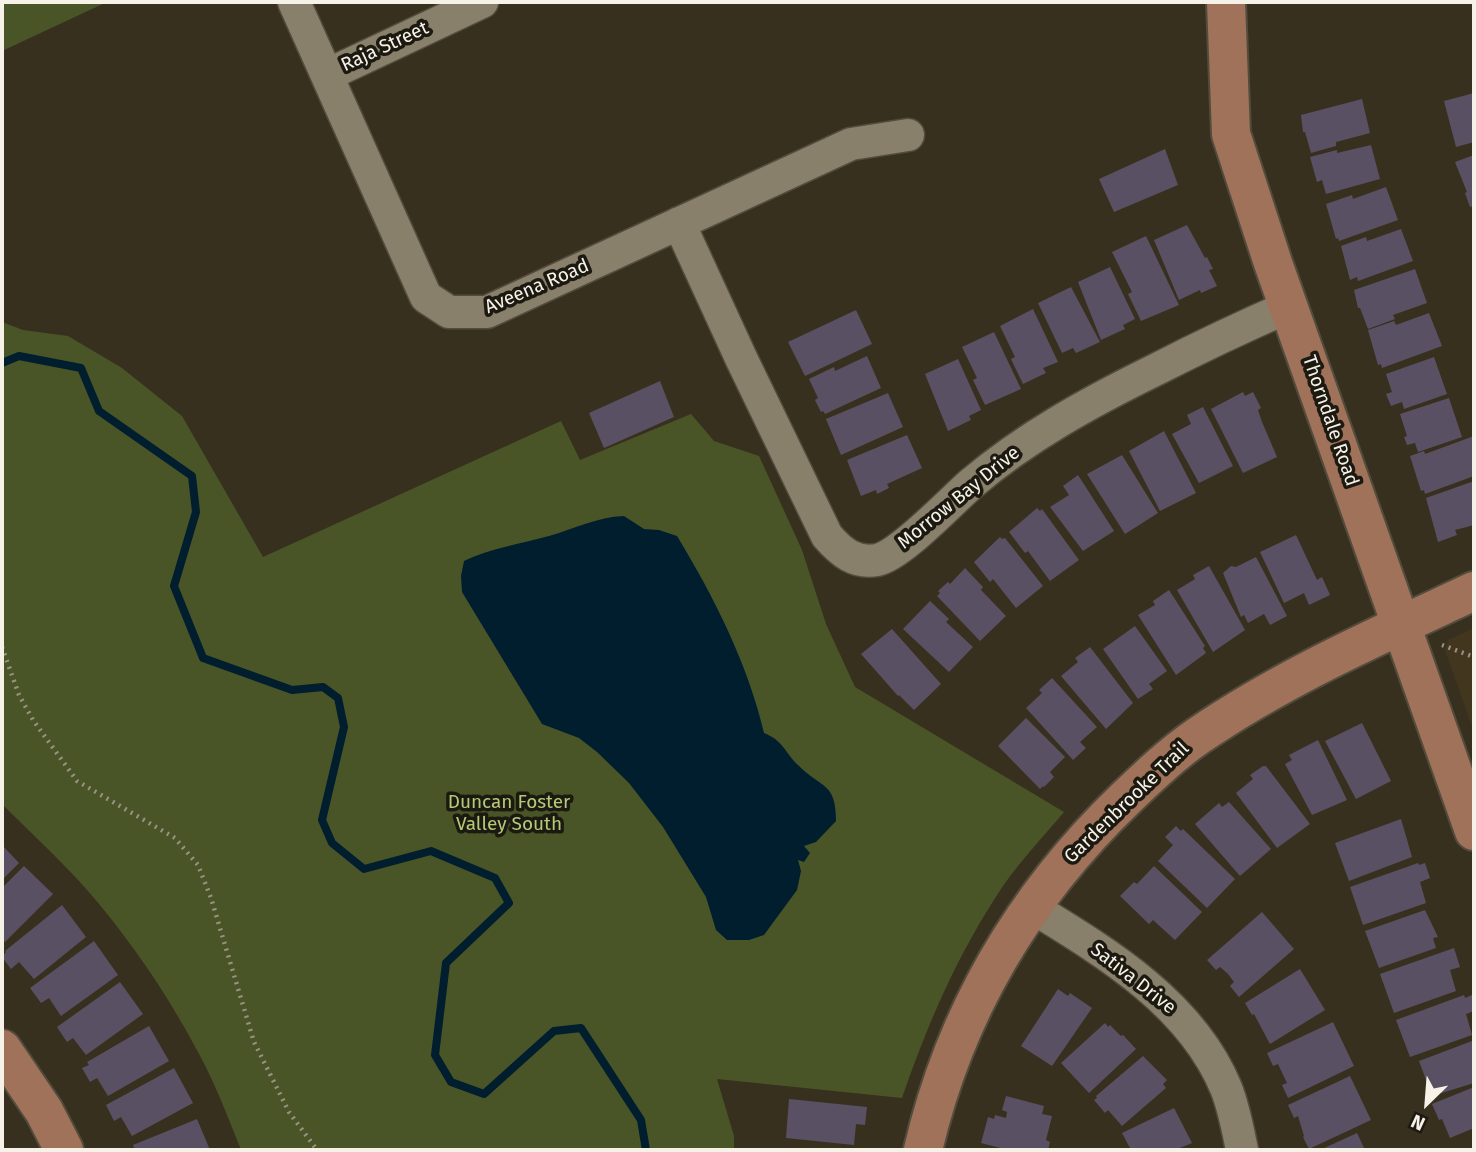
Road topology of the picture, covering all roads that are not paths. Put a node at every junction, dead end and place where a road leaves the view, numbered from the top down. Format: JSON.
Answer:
{"nodes":[{"id":1,"x":294,"y":2,"type":"edge"},
{"id":2,"x":481,"y":2,"type":"edge"},
{"id":3,"x":1226,"y":2,"type":"edge"},
{"id":4,"x":327,"y":75,"type":"junction"},
{"id":5,"x":908,"y":135,"type":"dead end"},
{"id":6,"x":679,"y":223,"type":"junction"},
{"id":7,"x":1288,"y":307,"type":"junction"},
{"id":8,"x":1474,"y":592,"type":"edge"},
{"id":9,"x":1402,"y":625,"type":"junction"},
{"id":10,"x":1474,"y":831,"type":"edge"},
{"id":11,"x":1030,"y":906,"type":"junction"},
{"id":12,"x":2,"y":1049,"type":"edge"},
{"id":13,"x":64,"y":1150,"type":"edge"},
{"id":14,"x":923,"y":1150,"type":"edge"},
{"id":15,"x":1242,"y":1150,"type":"edge"}],
"edges":[{"from":1,"to":4,"type":"street","name":"Aveena Road"},
{"from":2,"to":4,"type":"street","name":"Raja Street"},
{"from":3,"to":7,"type":"street","name":"Thorndale Road"},
{"from":4,"to":6,"type":"street","name":"Aveena Road"},
{"from":5,"to":6,"type":"street","name":"Aveena Road"},
{"from":6,"to":7,"type":"street","name":"Morrow Bay Drive"},
{"from":7,"to":9,"type":"street","name":"Thorndale Road"},
{"from":8,"to":9,"type":"street","name":"Gardenbrooke Trail"},
{"from":9,"to":10,"type":"street","name":"Thorndale Road"},
{"from":9,"to":11,"type":"street","name":"Gardenbrooke Trail"},
{"from":11,"to":14,"type":"street","name":"Gardenbrooke Trail"},
{"from":11,"to":15,"type":"street","name":"Sativa Drive"},
{"from":12,"to":13,"type":"street"}]}
